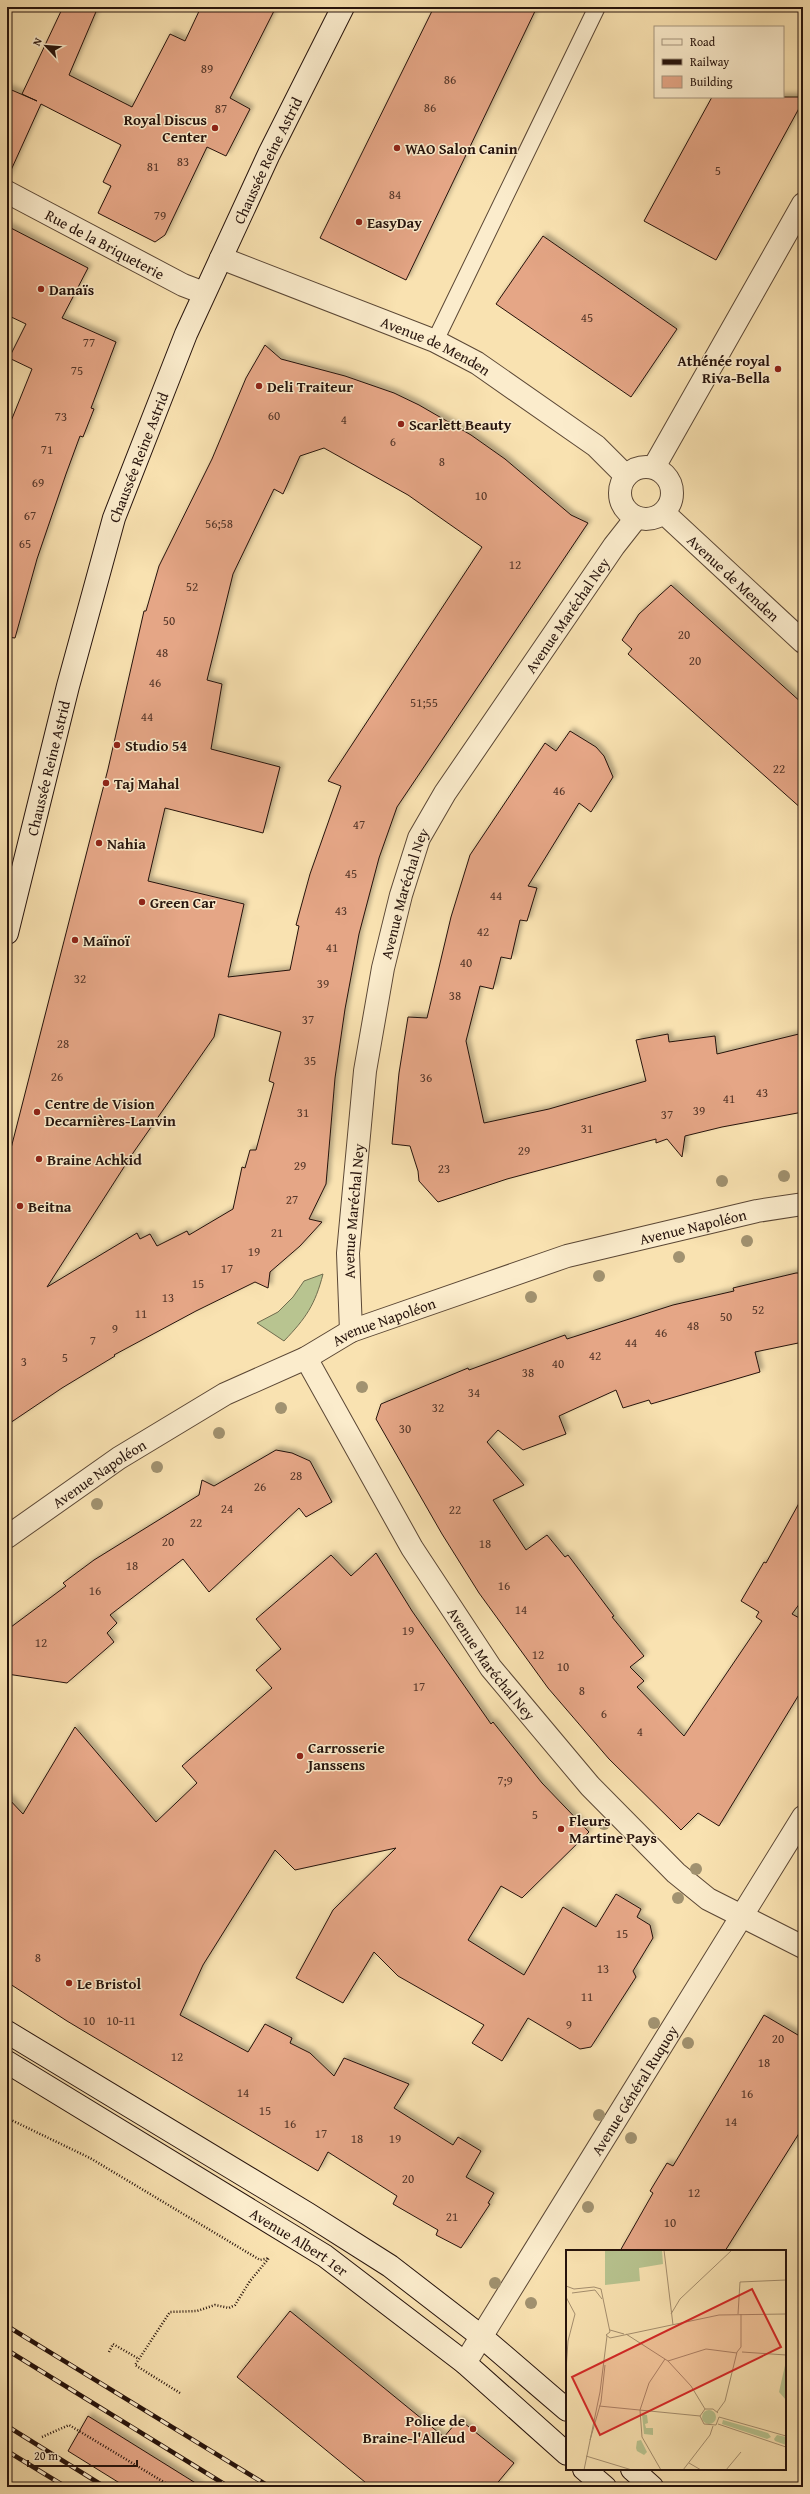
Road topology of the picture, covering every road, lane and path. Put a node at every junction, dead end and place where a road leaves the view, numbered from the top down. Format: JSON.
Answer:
{"nodes":[{"id":1,"x":343,"y":7,"type":"edge"},
{"id":2,"x":597,"y":7,"type":"edge"},
{"id":3,"x":7,"y":192,"type":"edge"},
{"id":4,"x":803,"y":204,"type":"edge"},
{"id":5,"x":221,"y":258,"type":"junction"},
{"id":6,"x":204,"y":293,"type":"junction"},
{"id":7,"x":435,"y":341,"type":"junction"},
{"id":8,"x":654,"y":467,"type":"junction"},
{"id":9,"x":626,"y":476,"type":"junction"},
{"id":10,"x":664,"y":513,"type":"junction"},
{"id":11,"x":636,"y":518,"type":"junction"},
{"id":12,"x":803,"y":642,"type":"edge"},
{"id":13,"x":7,"y":933,"type":"edge"},
{"id":14,"x":803,"y":1204,"type":"edge"},
{"id":15,"x":351,"y":1331,"type":"junction"},
{"id":16,"x":306,"y":1358,"type":"junction"},
{"id":17,"x":7,"y":1537,"type":"edge"},
{"id":18,"x":803,"y":1817,"type":"edge"},
{"id":19,"x":740,"y":1917,"type":"junction"},
{"id":20,"x":803,"y":1947,"type":"edge"},
{"id":21,"x":7,"y":2032,"type":"edge"},
{"id":22,"x":7,"y":2062,"type":"edge"},
{"id":23,"x":269,"y":2258,"type":"dead end"},
{"id":24,"x":482,"y":2337,"type":"junction"},
{"id":25,"x":109,"y":2352,"type":"dead end"},
{"id":26,"x":139,"y":2359,"type":"junction"},
{"id":27,"x":465,"y":2363,"type":"junction"},
{"id":28,"x":180,"y":2393,"type":"dead end"},
{"id":29,"x":566,"y":2409,"type":"edge"},
{"id":30,"x":42,"y":2437,"type":"dead end"},
{"id":31,"x":566,"y":2453,"type":"edge"},
{"id":32,"x":585,"y":2470,"type":"edge"},
{"id":33,"x":633,"y":2470,"type":"edge"},
{"id":34,"x":172,"y":2487,"type":"edge"},
{"id":35,"x":605,"y":2487,"type":"edge"},
{"id":36,"x":652,"y":2487,"type":"edge"}],
"edges":[{"from":1,"to":5,"type":"street","name":"Chaussée Reine Astrid"},
{"from":2,"to":7,"type":"lane"},
{"from":3,"to":6,"type":"street","name":"Rue de la Briqueterie"},
{"from":4,"to":8,"type":"street"},
{"from":5,"to":6,"type":"street","name":"Chaussée Reine Astrid"},
{"from":5,"to":7,"type":"street","name":"Avenue de Menden"},
{"from":6,"to":13,"type":"street","name":"Chaussée Reine Astrid"},
{"from":7,"to":9,"type":"street","name":"Avenue de Menden"},
{"from":8,"to":9,"type":"street"},
{"from":8,"to":10,"type":"street"},
{"from":9,"to":11,"type":"street"},
{"from":10,"to":11,"type":"street"},
{"from":10,"to":12,"type":"street","name":"Avenue de Menden"},
{"from":11,"to":15,"type":"street","name":"Avenue Maréchal Ney"},
{"from":14,"to":15,"type":"street","name":"Avenue Napoléon"},
{"from":15,"to":16,"type":"street","name":"Avenue Napoléon"},
{"from":16,"to":17,"type":"street","name":"Avenue Napoléon"},
{"from":16,"to":19,"type":"street","name":"Avenue Maréchal Ney"},
{"from":18,"to":19,"type":"street","name":"Avenue Général Ruquoy"},
{"from":19,"to":20,"type":"street","name":"Avenue Maréchal Ney"},
{"from":19,"to":24,"type":"street","name":"Avenue Général Ruquoy"},
{"from":21,"to":24,"type":"street","name":"Avenue Albert 1er"},
{"from":22,"to":27,"type":"street","name":"Avenue Albert 1er"},
{"from":23,"to":26,"type":"path"},
{"from":24,"to":27,"type":"street","name":"Avenue Général Ruquoy"},
{"from":24,"to":29,"type":"street","name":"Avenue Albert 1er"},
{"from":25,"to":26,"type":"path"},
{"from":26,"to":28,"type":"path"},
{"from":27,"to":31,"type":"street","name":"Avenue Albert 1er"},
{"from":30,"to":34,"type":"path"},
{"from":32,"to":35,"type":"street"},
{"from":33,"to":36,"type":"street"}]}
